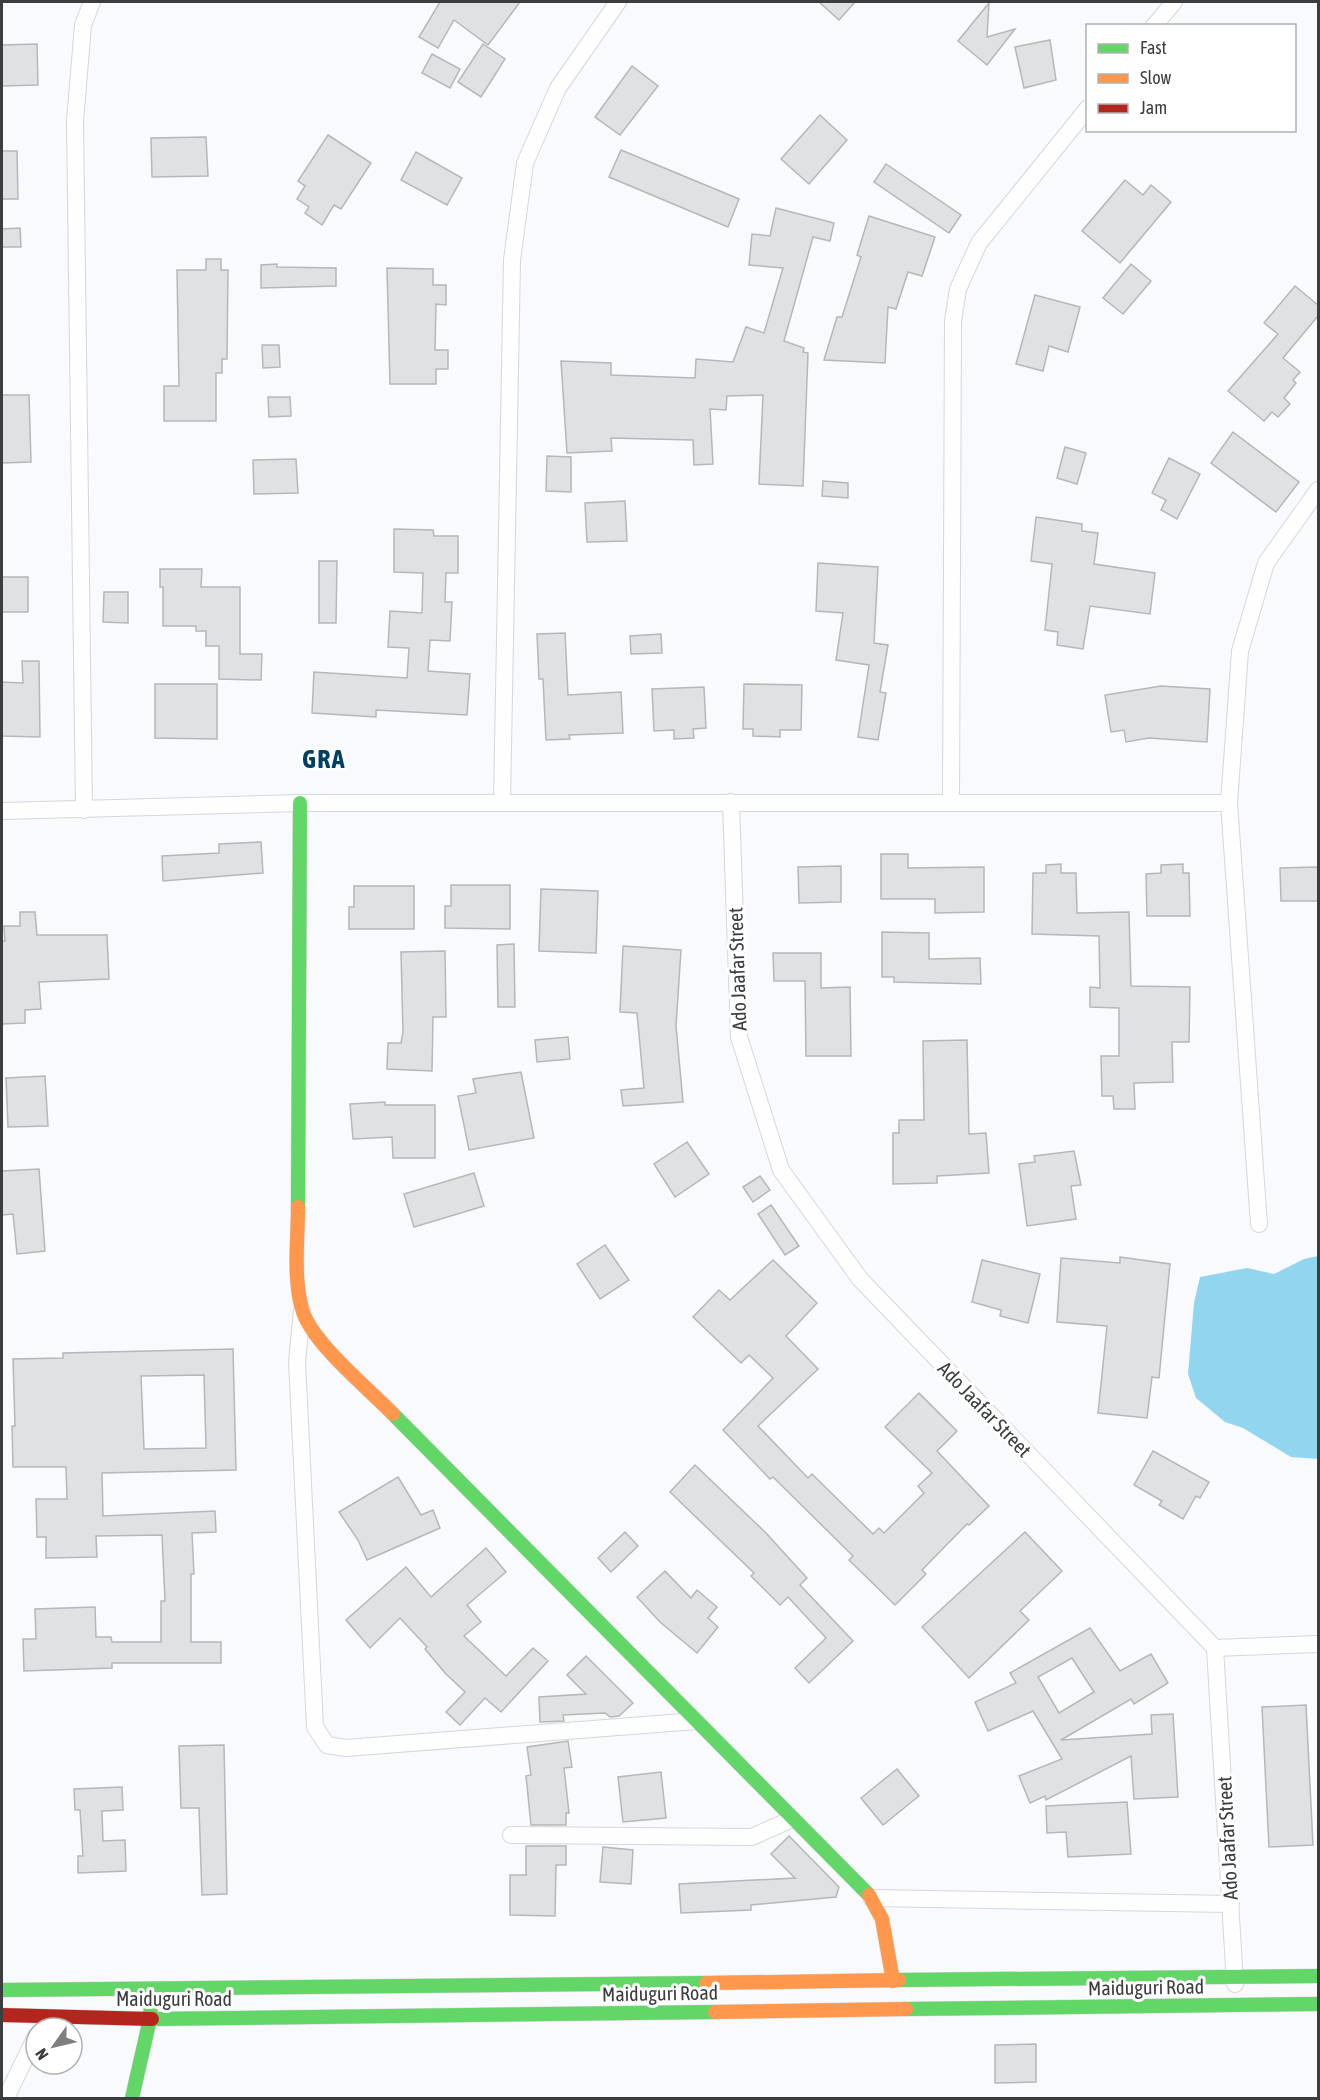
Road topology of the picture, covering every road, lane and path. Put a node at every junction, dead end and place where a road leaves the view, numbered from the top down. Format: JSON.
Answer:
{"nodes":[{"id":1,"x":92,"y":2,"type":"edge"},
{"id":2,"x":618,"y":2,"type":"edge"},
{"id":3,"x":1174,"y":2,"type":"edge"},
{"id":4,"x":1156,"y":24,"type":"edge"},
{"id":5,"x":1086,"y":110,"type":"edge"},
{"id":6,"x":1318,"y":490,"type":"edge"},
{"id":7,"x":502,"y":802,"type":"junction"},
{"id":8,"x":731,"y":802,"type":"junction"},
{"id":9,"x":951,"y":802,"type":"junction"},
{"id":10,"x":300,"y":803,"type":"junction"},
{"id":11,"x":1229,"y":803,"type":"junction"},
{"id":12,"x":84,"y":810,"type":"junction"},
{"id":13,"x":2,"y":811,"type":"edge"},
{"id":14,"x":1259,"y":1224,"type":"dead end"},
{"id":15,"x":302,"y":1311,"type":"junction"},
{"id":16,"x":1318,"y":1644,"type":"edge"},
{"id":17,"x":1215,"y":1648,"type":"junction"},
{"id":18,"x":696,"y":1721,"type":"junction"},
{"id":19,"x":792,"y":1819,"type":"junction"},
{"id":20,"x":511,"y":1835,"type":"dead end"},
{"id":21,"x":871,"y":1898,"type":"junction"},
{"id":22,"x":1230,"y":1904,"type":"junction"},
{"id":23,"x":1318,"y":1976,"type":"edge"},
{"id":24,"x":1235,"y":1978,"type":"junction"},
{"id":25,"x":893,"y":1981,"type":"junction"},
{"id":26,"x":151,"y":1989,"type":"junction"},
{"id":27,"x":2,"y":1990,"type":"edge"},
{"id":28,"x":1318,"y":2004,"type":"edge"},
{"id":29,"x":1237,"y":2005,"type":"junction"},
{"id":30,"x":2,"y":2015,"type":"edge"},
{"id":31,"x":24,"y":2019,"type":"edge"},
{"id":32,"x":150,"y":2019,"type":"junction"},
{"id":33,"x":84,"y":2021,"type":"edge"},
{"id":34,"x":24,"y":2061,"type":"edge"},
{"id":35,"x":6,"y":2098,"type":"edge"},
{"id":36,"x":132,"y":2098,"type":"edge"}],
"edges":[{"from":1,"to":12,"type":"street"},
{"from":2,"to":7,"type":"street"},
{"from":3,"to":4,"type":"street"},
{"from":5,"to":9,"type":"street"},
{"from":6,"to":11,"type":"street"},
{"from":7,"to":8,"type":"street"},
{"from":7,"to":10,"type":"street"},
{"from":8,"to":9,"type":"street"},
{"from":8,"to":17,"type":"street","name":"Ado Jaafar Street"},
{"from":9,"to":11,"type":"street"},
{"from":10,"to":12,"type":"street"},
{"from":10,"to":15,"type":"main road"},
{"from":11,"to":14,"type":"street"},
{"from":12,"to":13,"type":"street"},
{"from":15,"to":18,"type":"main road"},
{"from":15,"to":18,"type":"street"},
{"from":16,"to":17,"type":"street"},
{"from":17,"to":22,"type":"street","name":"Ado Jaafar Street"},
{"from":18,"to":19,"type":"main road"},
{"from":19,"to":20,"type":"street"},
{"from":19,"to":21,"type":"main road"},
{"from":21,"to":22,"type":"street"},
{"from":21,"to":25,"type":"main road"},
{"from":22,"to":24,"type":"street","name":"Ado Jaafar Street"},
{"from":23,"to":24,"type":"main road","name":"Maiduguri Road"},
{"from":24,"to":25,"type":"main road","name":"Maiduguri Road"},
{"from":24,"to":29,"type":"street","name":"Ado Jaafar Street"},
{"from":25,"to":26,"type":"main road","name":"Maiduguri Road"},
{"from":26,"to":27,"type":"main road","name":"Maiduguri Road"},
{"from":26,"to":32,"type":"main road"},
{"from":28,"to":29,"type":"main road","name":"Maiduguri Road"},
{"from":29,"to":32,"type":"main road","name":"Maiduguri Road"},
{"from":30,"to":31,"type":"main road","name":"Maiduguri Road"},
{"from":32,"to":33,"type":"main road","name":"Maiduguri Road"},
{"from":32,"to":36,"type":"main road"},
{"from":34,"to":35,"type":"street"}]}
